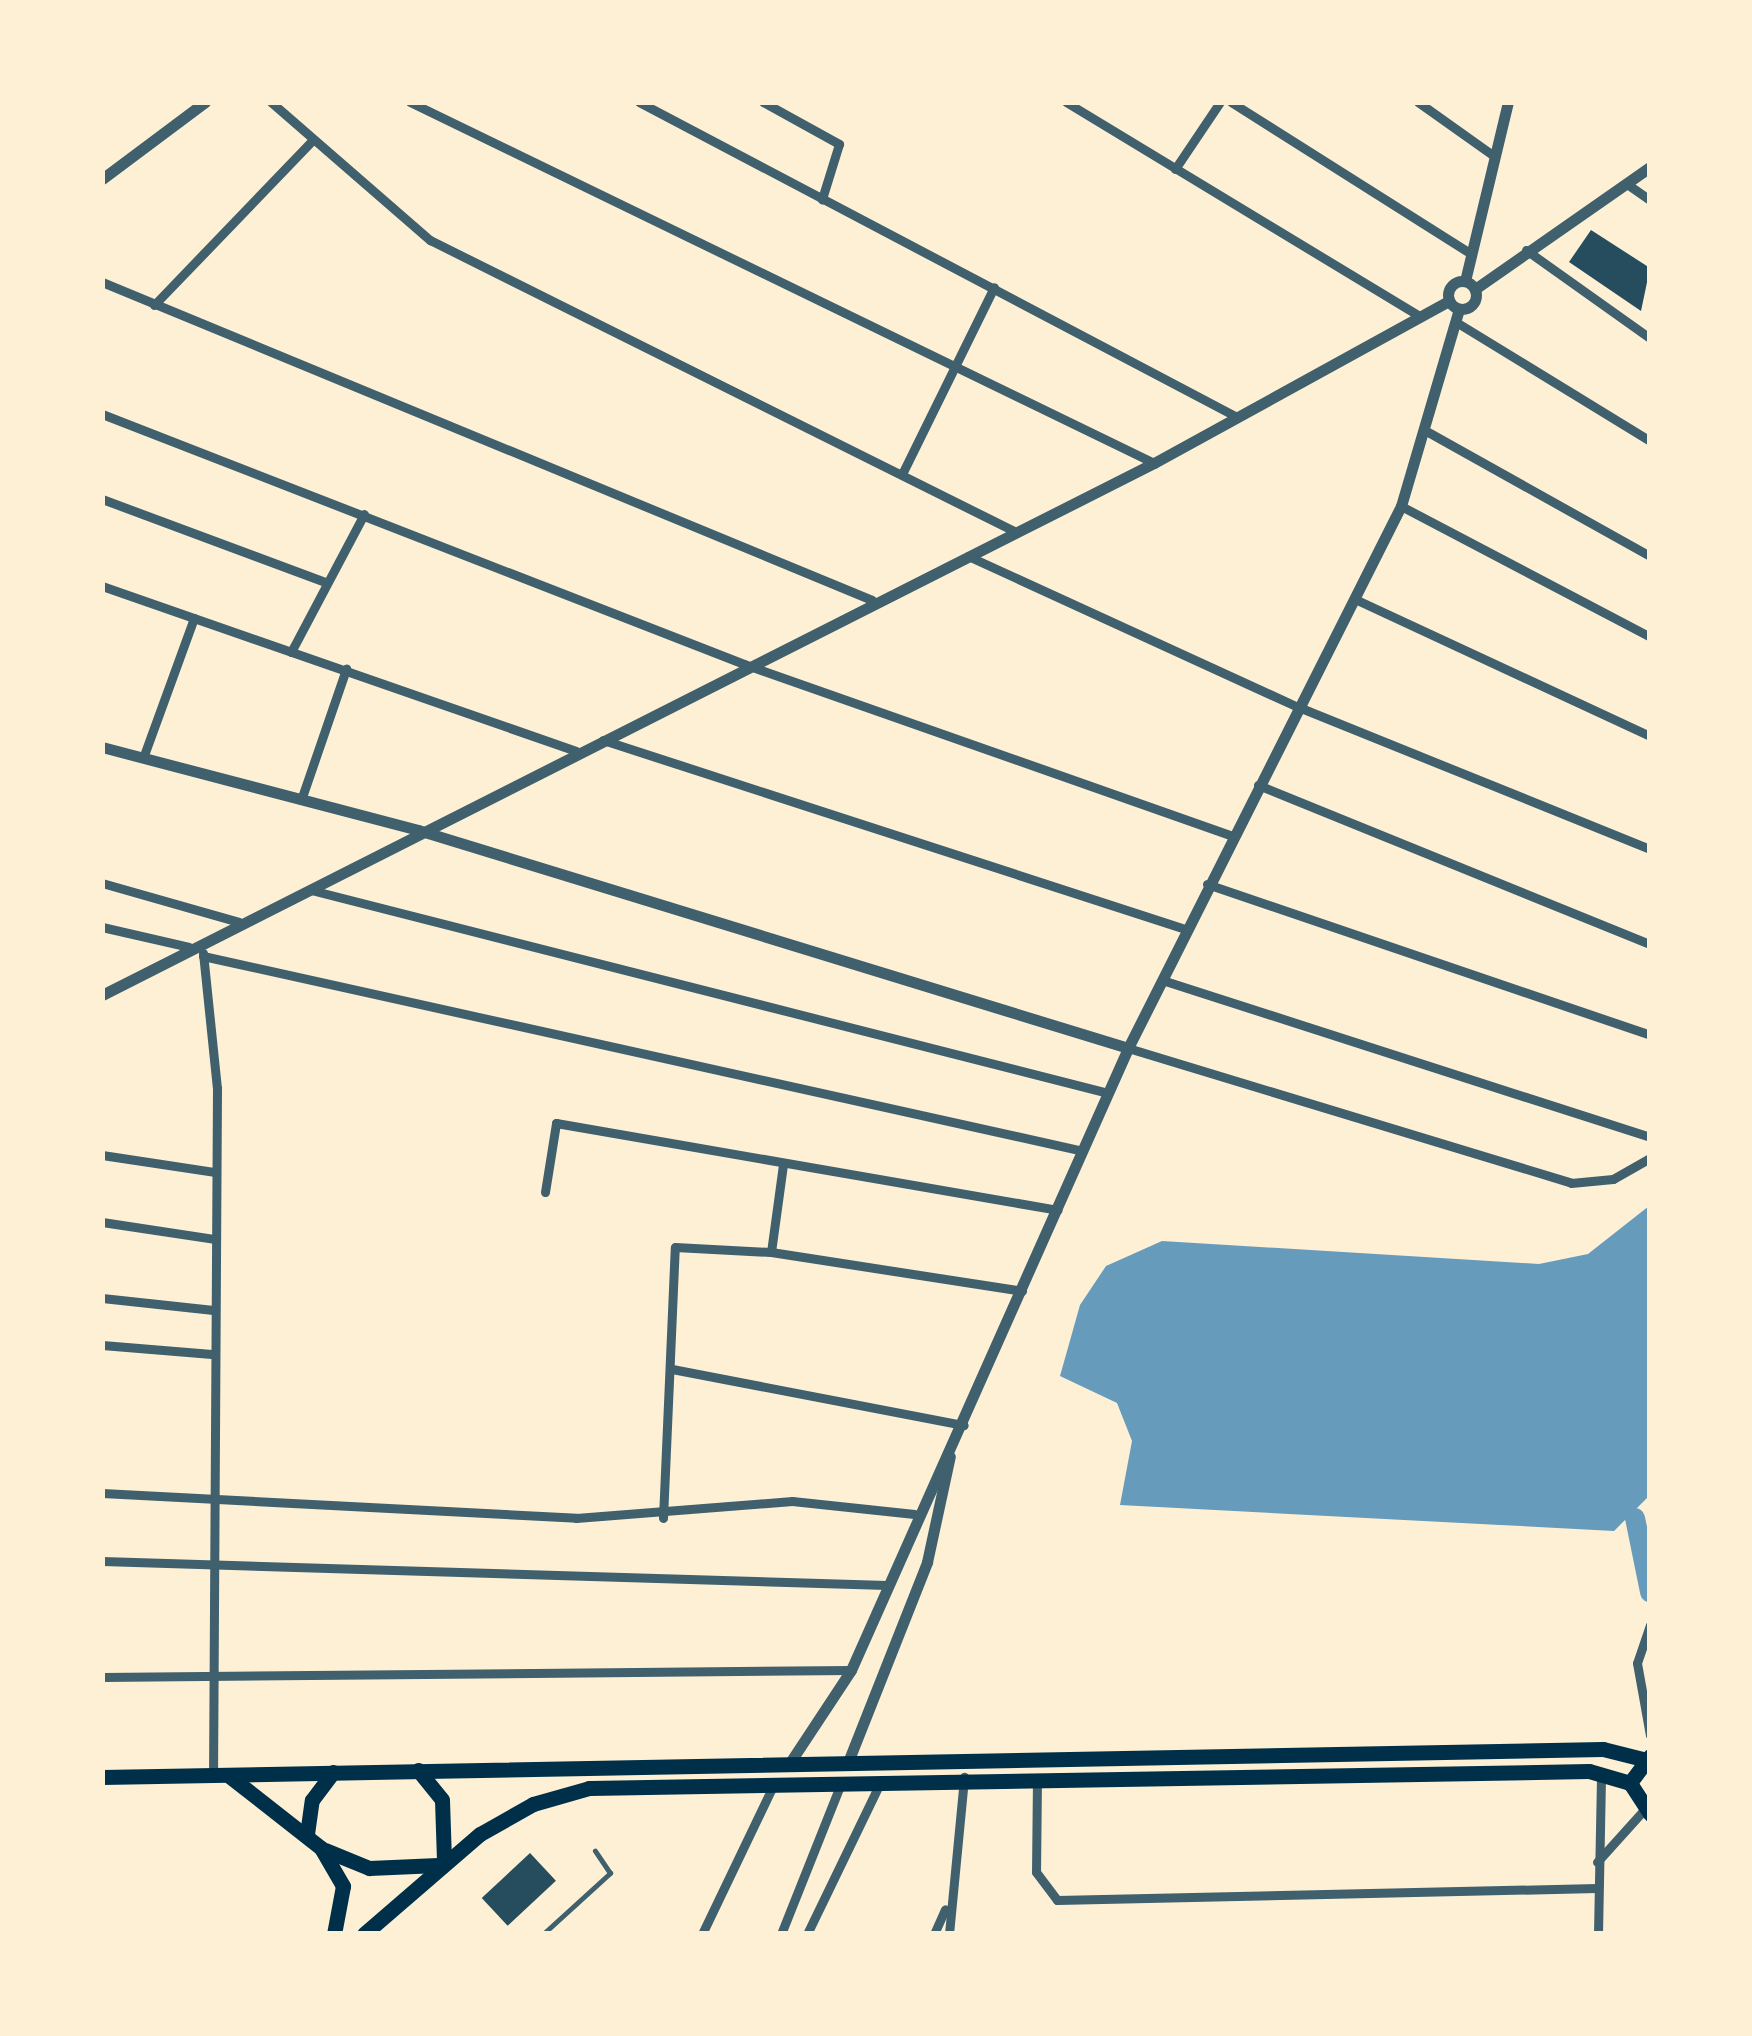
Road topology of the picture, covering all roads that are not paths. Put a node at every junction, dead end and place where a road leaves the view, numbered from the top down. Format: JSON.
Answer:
{"nodes":[{"id":1,"x":271,"y":102,"type":"edge"},
{"id":2,"x":410,"y":102,"type":"edge"},
{"id":3,"x":640,"y":102,"type":"edge"},
{"id":4,"x":763,"y":102,"type":"edge"},
{"id":5,"x":1066,"y":102,"type":"edge"},
{"id":6,"x":1220,"y":102,"type":"edge"},
{"id":7,"x":1232,"y":102,"type":"edge"},
{"id":8,"x":1418,"y":102,"type":"edge"},
{"id":9,"x":1508,"y":102,"type":"edge"},
{"id":10,"x":201,"y":104,"type":"edge"},
{"id":11,"x":313,"y":140,"type":"junction"},
{"id":12,"x":1494,"y":156,"type":"junction"},
{"id":13,"x":1650,"y":167,"type":"edge"},
{"id":14,"x":1175,"y":168,"type":"junction"},
{"id":15,"x":102,"y":178,"type":"edge"},
{"id":16,"x":1627,"y":184,"type":"junction"},
{"id":17,"x":822,"y":199,"type":"junction"},
{"id":18,"x":1650,"y":200,"type":"edge"},
{"id":19,"x":1525,"y":249,"type":"junction"},
{"id":20,"x":1467,"y":251,"type":"junction"},
{"id":21,"x":102,"y":282,"type":"edge"},
{"id":22,"x":1470,"y":285,"type":"junction"},
{"id":23,"x":994,"y":287,"type":"junction"},
{"id":24,"x":154,"y":306,"type":"junction"},
{"id":25,"x":1455,"y":311,"type":"junction"},
{"id":26,"x":1420,"y":316,"type":"junction"},
{"id":27,"x":1650,"y":338,"type":"edge"},
{"id":28,"x":959,"y":368,"type":"junction"},
{"id":29,"x":102,"y":414,"type":"edge"},
{"id":30,"x":1235,"y":416,"type":"junction"},
{"id":31,"x":1428,"y":432,"type":"junction"},
{"id":32,"x":1650,"y":441,"type":"edge"},
{"id":33,"x":1154,"y":464,"type":"junction"},
{"id":34,"x":903,"y":472,"type":"junction"},
{"id":35,"x":102,"y":500,"type":"edge"},
{"id":36,"x":1401,"y":506,"type":"junction"},
{"id":37,"x":364,"y":514,"type":"junction"},
{"id":38,"x":1014,"y":532,"type":"junction"},
{"id":39,"x":968,"y":556,"type":"junction"},
{"id":40,"x":1650,"y":556,"type":"edge"},
{"id":41,"x":325,"y":582,"type":"junction"},
{"id":42,"x":102,"y":586,"type":"edge"},
{"id":43,"x":872,"y":600,"type":"junction"},
{"id":44,"x":1357,"y":600,"type":"junction"},
{"id":45,"x":194,"y":618,"type":"junction"},
{"id":46,"x":1650,"y":637,"type":"edge"},
{"id":47,"x":291,"y":652,"type":"junction"},
{"id":48,"x":744,"y":664,"type":"junction"},
{"id":49,"x":346,"y":669,"type":"junction"},
{"id":50,"x":1296,"y":706,"type":"junction"},
{"id":51,"x":1650,"y":736,"type":"edge"},
{"id":52,"x":600,"y":739,"type":"junction"},
{"id":53,"x":102,"y":746,"type":"edge"},
{"id":54,"x":576,"y":751,"type":"junction"},
{"id":55,"x":143,"y":758,"type":"junction"},
{"id":56,"x":1255,"y":784,"type":"junction"},
{"id":57,"x":301,"y":800,"type":"junction"},
{"id":58,"x":418,"y":830,"type":"junction"},
{"id":59,"x":1230,"y":834,"type":"junction"},
{"id":60,"x":1650,"y":849,"type":"edge"},
{"id":61,"x":102,"y":882,"type":"edge"},
{"id":62,"x":1207,"y":884,"type":"junction"},
{"id":63,"x":307,"y":889,"type":"junction"},
{"id":64,"x":240,"y":922,"type":"junction"},
{"id":65,"x":102,"y":927,"type":"edge"},
{"id":66,"x":1185,"y":929,"type":"junction"},
{"id":67,"x":195,"y":944,"type":"junction"},
{"id":68,"x":1650,"y":944,"type":"edge"},
{"id":69,"x":203,"y":956,"type":"junction"},
{"id":70,"x":1162,"y":980,"type":"junction"},
{"id":71,"x":102,"y":995,"type":"edge"},
{"id":72,"x":1650,"y":1034,"type":"edge"},
{"id":73,"x":1128,"y":1048,"type":"junction"},
{"id":74,"x":1108,"y":1093,"type":"junction"},
{"id":75,"x":1650,"y":1137,"type":"edge"},
{"id":76,"x":1083,"y":1150,"type":"junction"},
{"id":77,"x":102,"y":1155,"type":"edge"},
{"id":78,"x":1650,"y":1158,"type":"edge"},
{"id":79,"x":783,"y":1164,"type":"junction"},
{"id":80,"x":214,"y":1172,"type":"junction"},
{"id":81,"x":545,"y":1192,"type":"dead end"},
{"id":82,"x":1058,"y":1210,"type":"junction"},
{"id":83,"x":102,"y":1222,"type":"edge"},
{"id":84,"x":214,"y":1239,"type":"junction"},
{"id":85,"x":772,"y":1252,"type":"junction"},
{"id":86,"x":1022,"y":1291,"type":"junction"},
{"id":87,"x":102,"y":1298,"type":"edge"},
{"id":88,"x":213,"y":1310,"type":"junction"},
{"id":89,"x":102,"y":1345,"type":"edge"},
{"id":90,"x":212,"y":1354,"type":"junction"},
{"id":91,"x":672,"y":1369,"type":"junction"},
{"id":92,"x":964,"y":1425,"type":"junction"},
{"id":93,"x":950,"y":1456,"type":"junction"},
{"id":94,"x":102,"y":1493,"type":"edge"},
{"id":95,"x":212,"y":1498,"type":"junction"},
{"id":96,"x":914,"y":1514,"type":"junction"},
{"id":97,"x":663,"y":1518,"type":"junction"},
{"id":98,"x":102,"y":1560,"type":"edge"},
{"id":99,"x":212,"y":1565,"type":"junction"},
{"id":100,"x":887,"y":1585,"type":"junction"},
{"id":101,"x":1650,"y":1625,"type":"edge"},
{"id":102,"x":851,"y":1670,"type":"junction"},
{"id":103,"x":102,"y":1677,"type":"edge"},
{"id":104,"x":212,"y":1677,"type":"junction"},
{"id":105,"x":1650,"y":1736,"type":"edge"},
{"id":106,"x":1646,"y":1758,"type":"edge"},
{"id":107,"x":789,"y":1764,"type":"junction"},
{"id":108,"x":418,"y":1770,"type":"junction"},
{"id":109,"x":846,"y":1770,"type":"junction"},
{"id":110,"x":333,"y":1772,"type":"junction"},
{"id":111,"x":1601,"y":1772,"type":"junction"},
{"id":112,"x":220,"y":1775,"type":"junction"},
{"id":113,"x":964,"y":1775,"type":"junction"},
{"id":114,"x":1037,"y":1775,"type":"junction"},
{"id":115,"x":102,"y":1777,"type":"edge"},
{"id":116,"x":882,"y":1777,"type":"junction"},
{"id":117,"x":777,"y":1779,"type":"junction"},
{"id":118,"x":1630,"y":1782,"type":"junction"},
{"id":119,"x":1646,"y":1812,"type":"edge"},
{"id":120,"x":307,"y":1834,"type":"junction"},
{"id":121,"x":321,"y":1848,"type":"junction"},
{"id":122,"x":594,"y":1851,"type":"dead end"},
{"id":123,"x":1597,"y":1862,"type":"junction"},
{"id":124,"x":441,"y":1863,"type":"junction"},
{"id":125,"x":1597,"y":1888,"type":"junction"},
{"id":126,"x":947,"y":1904,"type":"junction"},
{"id":127,"x":334,"y":1934,"type":"edge"},
{"id":128,"x":364,"y":1934,"type":"edge"},
{"id":129,"x":544,"y":1934,"type":"edge"},
{"id":130,"x":702,"y":1934,"type":"edge"},
{"id":131,"x":781,"y":1934,"type":"edge"},
{"id":132,"x":807,"y":1934,"type":"edge"},
{"id":133,"x":934,"y":1934,"type":"edge"},
{"id":134,"x":948,"y":1934,"type":"edge"},
{"id":135,"x":1598,"y":1934,"type":"edge"}],
"edges":[{"from":1,"to":11,"type":"street"},
{"from":2,"to":28,"type":"street"},
{"from":3,"to":17,"type":"street"},
{"from":4,"to":17,"type":"street"},
{"from":5,"to":14,"type":"street"},
{"from":6,"to":14,"type":"street"},
{"from":7,"to":20,"type":"street"},
{"from":8,"to":12,"type":"street"},
{"from":9,"to":12,"type":"street"},
{"from":10,"to":15,"type":"street"},
{"from":11,"to":24,"type":"street"},
{"from":11,"to":34,"type":"street"},
{"from":12,"to":20,"type":"street"},
{"from":13,"to":16,"type":"street"},
{"from":14,"to":26,"type":"street"},
{"from":16,"to":18,"type":"street"},
{"from":16,"to":19,"type":"street"},
{"from":17,"to":23,"type":"street"},
{"from":19,"to":22,"type":"street"},
{"from":19,"to":27,"type":"street"},
{"from":20,"to":22,"type":"street"},
{"from":21,"to":24,"type":"street"},
{"from":22,"to":25,"type":"street"},
{"from":22,"to":25,"type":"street"},
{"from":23,"to":28,"type":"street"},
{"from":23,"to":30,"type":"street"},
{"from":24,"to":43,"type":"street"},
{"from":25,"to":26,"type":"street"},
{"from":25,"to":31,"type":"street"},
{"from":25,"to":32,"type":"street"},
{"from":26,"to":30,"type":"street"},
{"from":28,"to":33,"type":"street"},
{"from":28,"to":34,"type":"street"},
{"from":29,"to":37,"type":"street"},
{"from":30,"to":33,"type":"street"},
{"from":31,"to":36,"type":"street"},
{"from":31,"to":40,"type":"street"},
{"from":33,"to":38,"type":"street"},
{"from":34,"to":38,"type":"street"},
{"from":35,"to":41,"type":"street"},
{"from":36,"to":44,"type":"street"},
{"from":36,"to":46,"type":"street"},
{"from":37,"to":41,"type":"street"},
{"from":37,"to":48,"type":"street"},
{"from":38,"to":39,"type":"street"},
{"from":39,"to":43,"type":"street"},
{"from":39,"to":50,"type":"street"},
{"from":41,"to":47,"type":"street"},
{"from":42,"to":45,"type":"street"},
{"from":43,"to":48,"type":"street"},
{"from":44,"to":50,"type":"street"},
{"from":44,"to":51,"type":"street"},
{"from":45,"to":47,"type":"street"},
{"from":45,"to":55,"type":"street"},
{"from":47,"to":49,"type":"street"},
{"from":48,"to":52,"type":"street"},
{"from":48,"to":59,"type":"street"},
{"from":49,"to":54,"type":"street"},
{"from":49,"to":57,"type":"street"},
{"from":50,"to":56,"type":"street"},
{"from":50,"to":60,"type":"street"},
{"from":52,"to":54,"type":"street"},
{"from":52,"to":66,"type":"street"},
{"from":53,"to":55,"type":"street"},
{"from":54,"to":58,"type":"street"},
{"from":55,"to":57,"type":"street"},
{"from":56,"to":59,"type":"street"},
{"from":56,"to":68,"type":"street"},
{"from":57,"to":58,"type":"street"},
{"from":58,"to":63,"type":"street"},
{"from":58,"to":73,"type":"street"},
{"from":59,"to":62,"type":"street"},
{"from":61,"to":64,"type":"street"},
{"from":62,"to":66,"type":"street"},
{"from":62,"to":72,"type":"street"},
{"from":63,"to":64,"type":"street"},
{"from":63,"to":74,"type":"street"},
{"from":64,"to":67,"type":"street"},
{"from":65,"to":67,"type":"street"},
{"from":66,"to":70,"type":"street"},
{"from":67,"to":69,"type":"street"},
{"from":67,"to":71,"type":"street"},
{"from":69,"to":76,"type":"street"},
{"from":69,"to":80,"type":"street"},
{"from":70,"to":73,"type":"street"},
{"from":70,"to":75,"type":"street"},
{"from":73,"to":74,"type":"street"},
{"from":73,"to":78,"type":"street"},
{"from":74,"to":76,"type":"street"},
{"from":76,"to":82,"type":"street"},
{"from":77,"to":80,"type":"street"},
{"from":79,"to":81,"type":"street"},
{"from":79,"to":82,"type":"street"},
{"from":79,"to":85,"type":"street"},
{"from":80,"to":84,"type":"street"},
{"from":82,"to":86,"type":"street"},
{"from":83,"to":84,"type":"street"},
{"from":84,"to":88,"type":"street"},
{"from":85,"to":86,"type":"street"},
{"from":85,"to":91,"type":"street"},
{"from":86,"to":92,"type":"street"},
{"from":87,"to":88,"type":"street"},
{"from":88,"to":90,"type":"street"},
{"from":89,"to":90,"type":"street"},
{"from":90,"to":95,"type":"street"},
{"from":91,"to":92,"type":"street"},
{"from":91,"to":97,"type":"street"},
{"from":92,"to":93,"type":"street"},
{"from":93,"to":96,"type":"street"},
{"from":93,"to":109,"type":"street"},
{"from":94,"to":95,"type":"street"},
{"from":95,"to":97,"type":"street"},
{"from":95,"to":99,"type":"street"},
{"from":96,"to":97,"type":"street"},
{"from":96,"to":100,"type":"street"},
{"from":98,"to":99,"type":"street"},
{"from":99,"to":100,"type":"street"},
{"from":99,"to":104,"type":"street"},
{"from":100,"to":102,"type":"street"},
{"from":101,"to":105,"type":"street"},
{"from":102,"to":104,"type":"street"},
{"from":102,"to":107,"type":"street"},
{"from":103,"to":104,"type":"street"},
{"from":104,"to":112,"type":"street"},
{"from":106,"to":109,"type":"main road"},
{"from":106,"to":118,"type":"main road"},
{"from":107,"to":108,"type":"main road"},
{"from":107,"to":109,"type":"main road"},
{"from":108,"to":110,"type":"main road"},
{"from":108,"to":124,"type":"main road"},
{"from":109,"to":116,"type":"main road"},
{"from":109,"to":117,"type":"main road"},
{"from":109,"to":131,"type":"street"},
{"from":110,"to":112,"type":"main road"},
{"from":110,"to":120,"type":"main road"},
{"from":111,"to":114,"type":"main road"},
{"from":111,"to":118,"type":"main road"},
{"from":111,"to":123,"type":"street"},
{"from":112,"to":115,"type":"main road"},
{"from":112,"to":120,"type":"main road"},
{"from":113,"to":114,"type":"main road"},
{"from":113,"to":116,"type":"main road"},
{"from":113,"to":126,"type":"street"},
{"from":114,"to":125,"type":"street"},
{"from":116,"to":132,"type":"street"},
{"from":117,"to":124,"type":"main road"},
{"from":117,"to":130,"type":"street"},
{"from":118,"to":119,"type":"main road"},
{"from":119,"to":123,"type":"street"},
{"from":120,"to":121,"type":"main road"},
{"from":121,"to":124,"type":"main road"},
{"from":121,"to":127,"type":"main road"},
{"from":122,"to":129,"type":"lane"},
{"from":123,"to":125,"type":"street"},
{"from":124,"to":128,"type":"main road"},
{"from":125,"to":135,"type":"street"},
{"from":126,"to":133,"type":"street"},
{"from":126,"to":134,"type":"street"}]}
